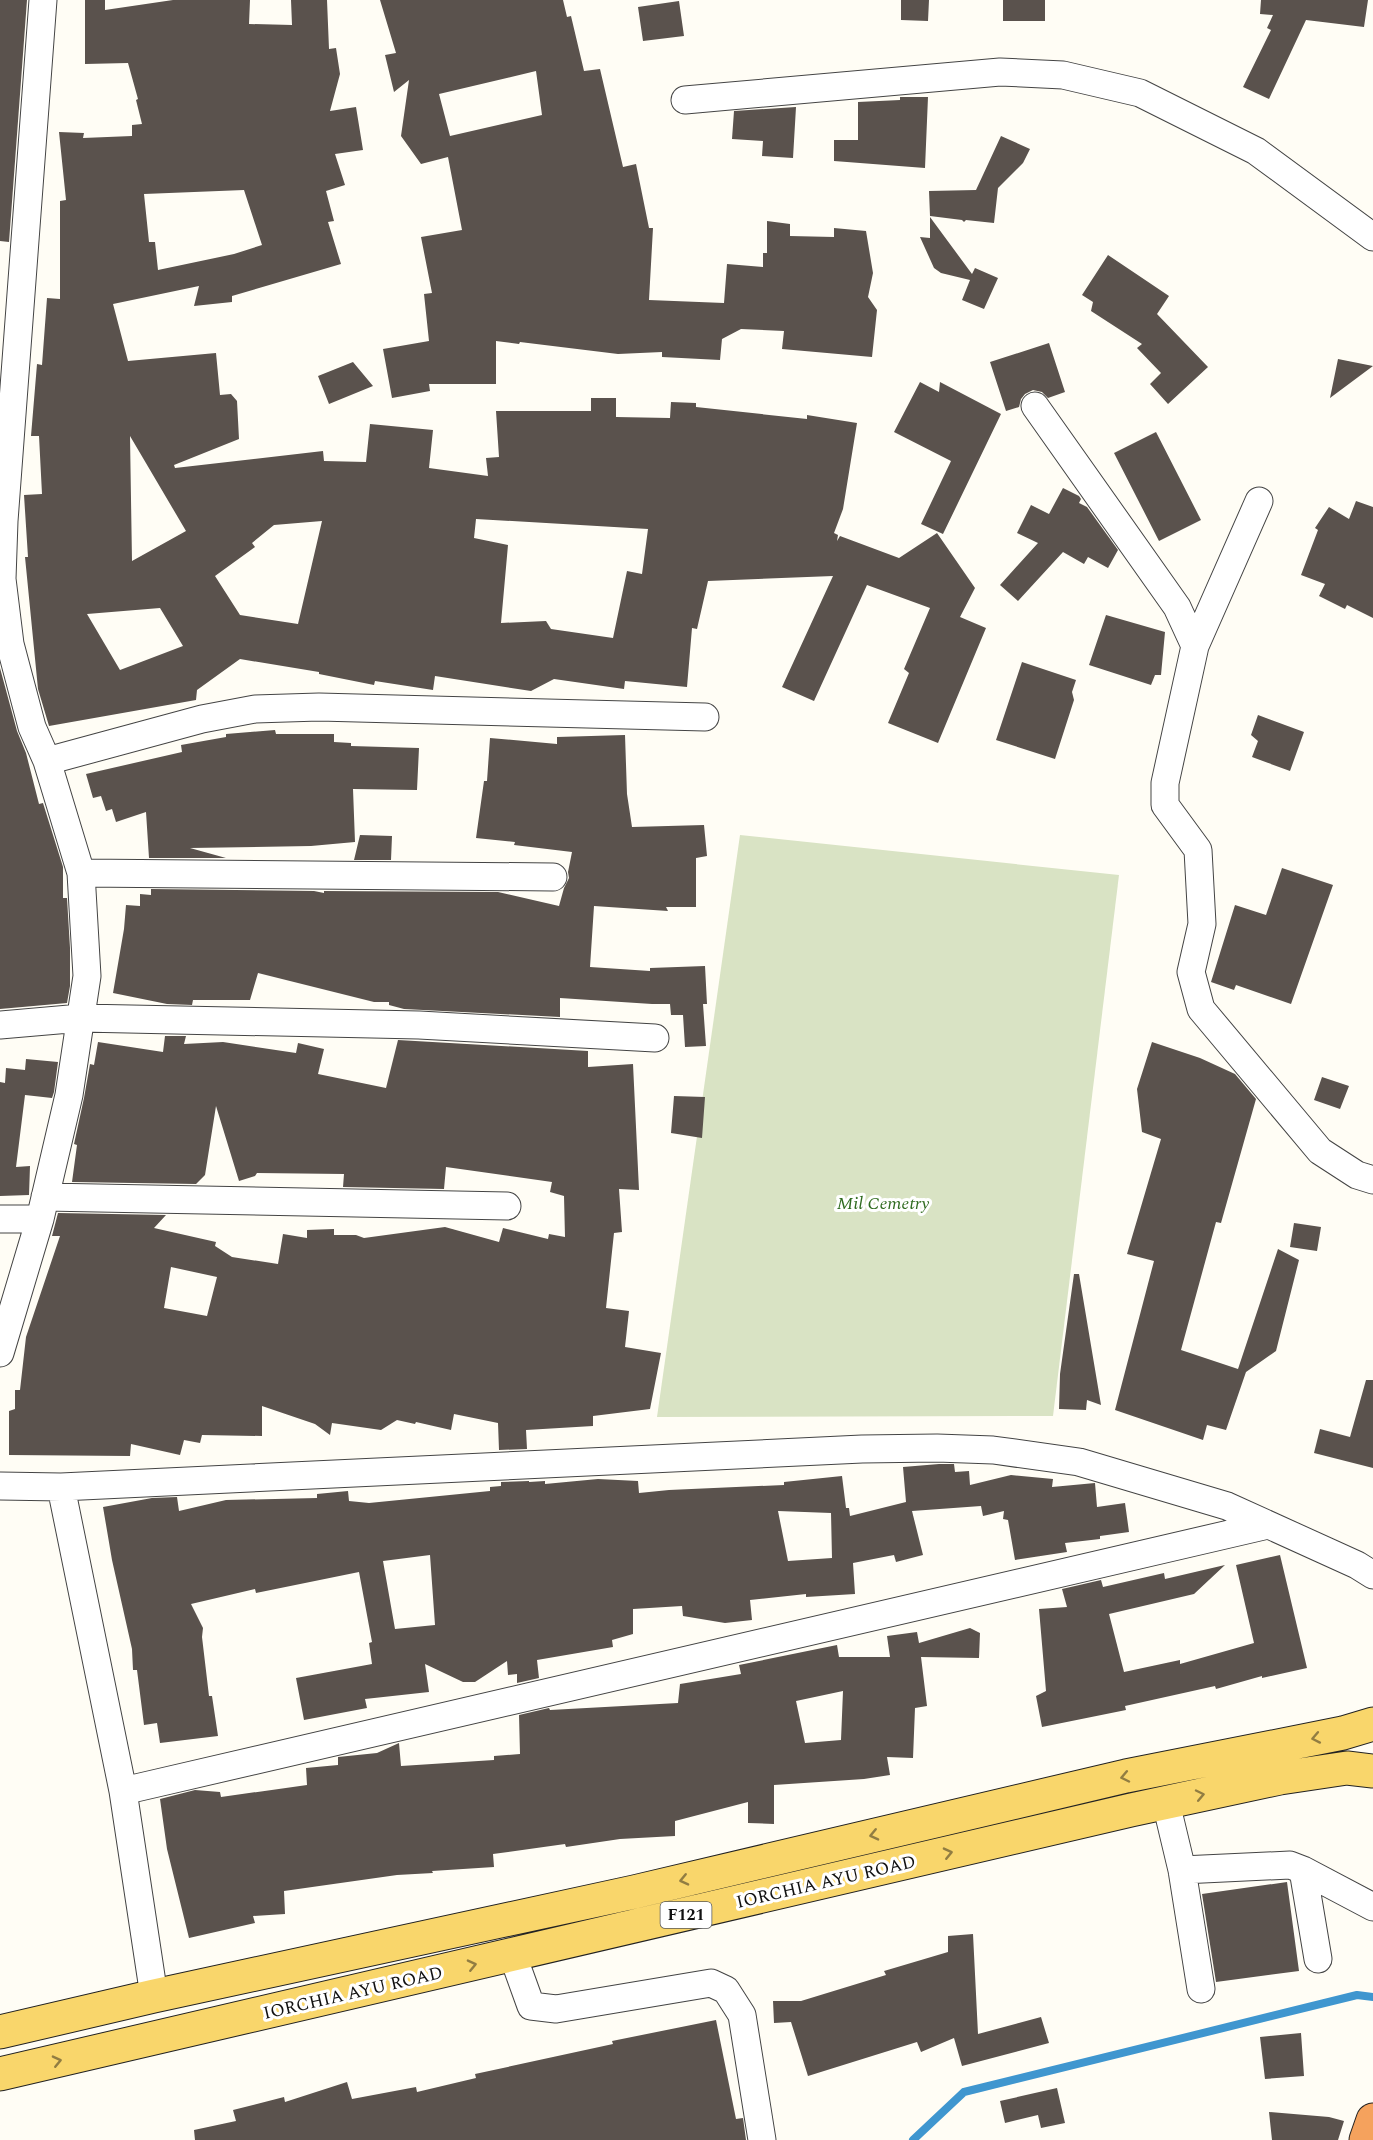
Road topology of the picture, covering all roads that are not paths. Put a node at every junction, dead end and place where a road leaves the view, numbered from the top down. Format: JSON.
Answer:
{"nodes":[{"id":1,"x":43,"y":0,"type":"edge"},
{"id":2,"x":685,"y":100,"type":"dead end"},
{"id":3,"x":1373,"y":237,"type":"edge"},
{"id":4,"x":1035,"y":406,"type":"dead end"},
{"id":5,"x":1259,"y":501,"type":"dead end"},
{"id":6,"x":1195,"y":646,"type":"junction"},
{"id":7,"x":705,"y":717,"type":"dead end"},
{"id":8,"x":47,"y":761,"type":"junction"},
{"id":9,"x":81,"y":873,"type":"junction"},
{"id":10,"x":553,"y":877,"type":"dead end"},
{"id":11,"x":81,"y":1018,"type":"junction"},
{"id":12,"x":0,"y":1026,"type":"edge"},
{"id":13,"x":655,"y":1038,"type":"dead end"},
{"id":14,"x":1373,"y":1180,"type":"edge"},
{"id":15,"x":507,"y":1206,"type":"dead end"},
{"id":16,"x":42,"y":1208,"type":"junction"},
{"id":17,"x":0,"y":1219,"type":"edge"},
{"id":18,"x":0,"y":1353,"type":"edge"},
{"id":19,"x":0,"y":1486,"type":"edge"},
{"id":20,"x":61,"y":1487,"type":"junction"},
{"id":21,"x":1268,"y":1525,"type":"junction"},
{"id":22,"x":1373,"y":1575,"type":"edge"},
{"id":23,"x":1373,"y":1724,"type":"edge"},
{"id":24,"x":1373,"y":1771,"type":"edge"},
{"id":25,"x":123,"y":1791,"type":"junction"},
{"id":26,"x":1166,"y":1803,"type":"junction"},
{"id":27,"x":1182,"y":1870,"type":"junction"},
{"id":28,"x":1303,"y":1870,"type":"junction"},
{"id":29,"x":1373,"y":1907,"type":"edge"},
{"id":30,"x":513,"y":1956,"type":"junction"},
{"id":31,"x":1318,"y":1959,"type":"dead end"},
{"id":32,"x":1201,"y":1989,"type":"dead end"},
{"id":33,"x":154,"y":1996,"type":"junction"},
{"id":34,"x":0,"y":2032,"type":"edge"},
{"id":35,"x":0,"y":2074,"type":"edge"},
{"id":36,"x":1373,"y":2120,"type":"edge"},
{"id":37,"x":762,"y":2140,"type":"edge"},
{"id":38,"x":1366,"y":2140,"type":"edge"}],
"edges":[{"from":1,"to":8,"type":"street"},
{"from":2,"to":3,"type":"street"},
{"from":4,"to":6,"type":"street"},
{"from":5,"to":6,"type":"street"},
{"from":6,"to":14,"type":"street"},
{"from":7,"to":8,"type":"street"},
{"from":8,"to":9,"type":"street"},
{"from":9,"to":10,"type":"street"},
{"from":9,"to":11,"type":"street"},
{"from":11,"to":12,"type":"street"},
{"from":11,"to":13,"type":"street"},
{"from":11,"to":16,"type":"street"},
{"from":15,"to":16,"type":"street"},
{"from":16,"to":17,"type":"street"},
{"from":16,"to":18,"type":"street"},
{"from":19,"to":20,"type":"street"},
{"from":20,"to":21,"type":"street"},
{"from":20,"to":25,"type":"street"},
{"from":21,"to":22,"type":"street"},
{"from":21,"to":25,"type":"street"},
{"from":23,"to":33,"type":"main road","number":"F121","one_way":true},
{"from":26,"to":24,"type":"main road","name":"IORCHIA AYU ROAD","number":"F121","one_way":true},
{"from":25,"to":33,"type":"street"},
{"from":26,"to":27,"type":"street"},
{"from":30,"to":26,"type":"main road","name":"IORCHIA AYU ROAD","number":"F121","one_way":true},
{"from":27,"to":28,"type":"street"},
{"from":27,"to":32,"type":"street"},
{"from":28,"to":29,"type":"street"},
{"from":28,"to":31,"type":"street"},
{"from":35,"to":30,"type":"main road","name":"IORCHIA AYU ROAD","number":"F121","one_way":true},
{"from":30,"to":37,"type":"street"},
{"from":33,"to":34,"type":"main road","number":"F121"},
{"from":36,"to":38,"type":"highway"}]}
